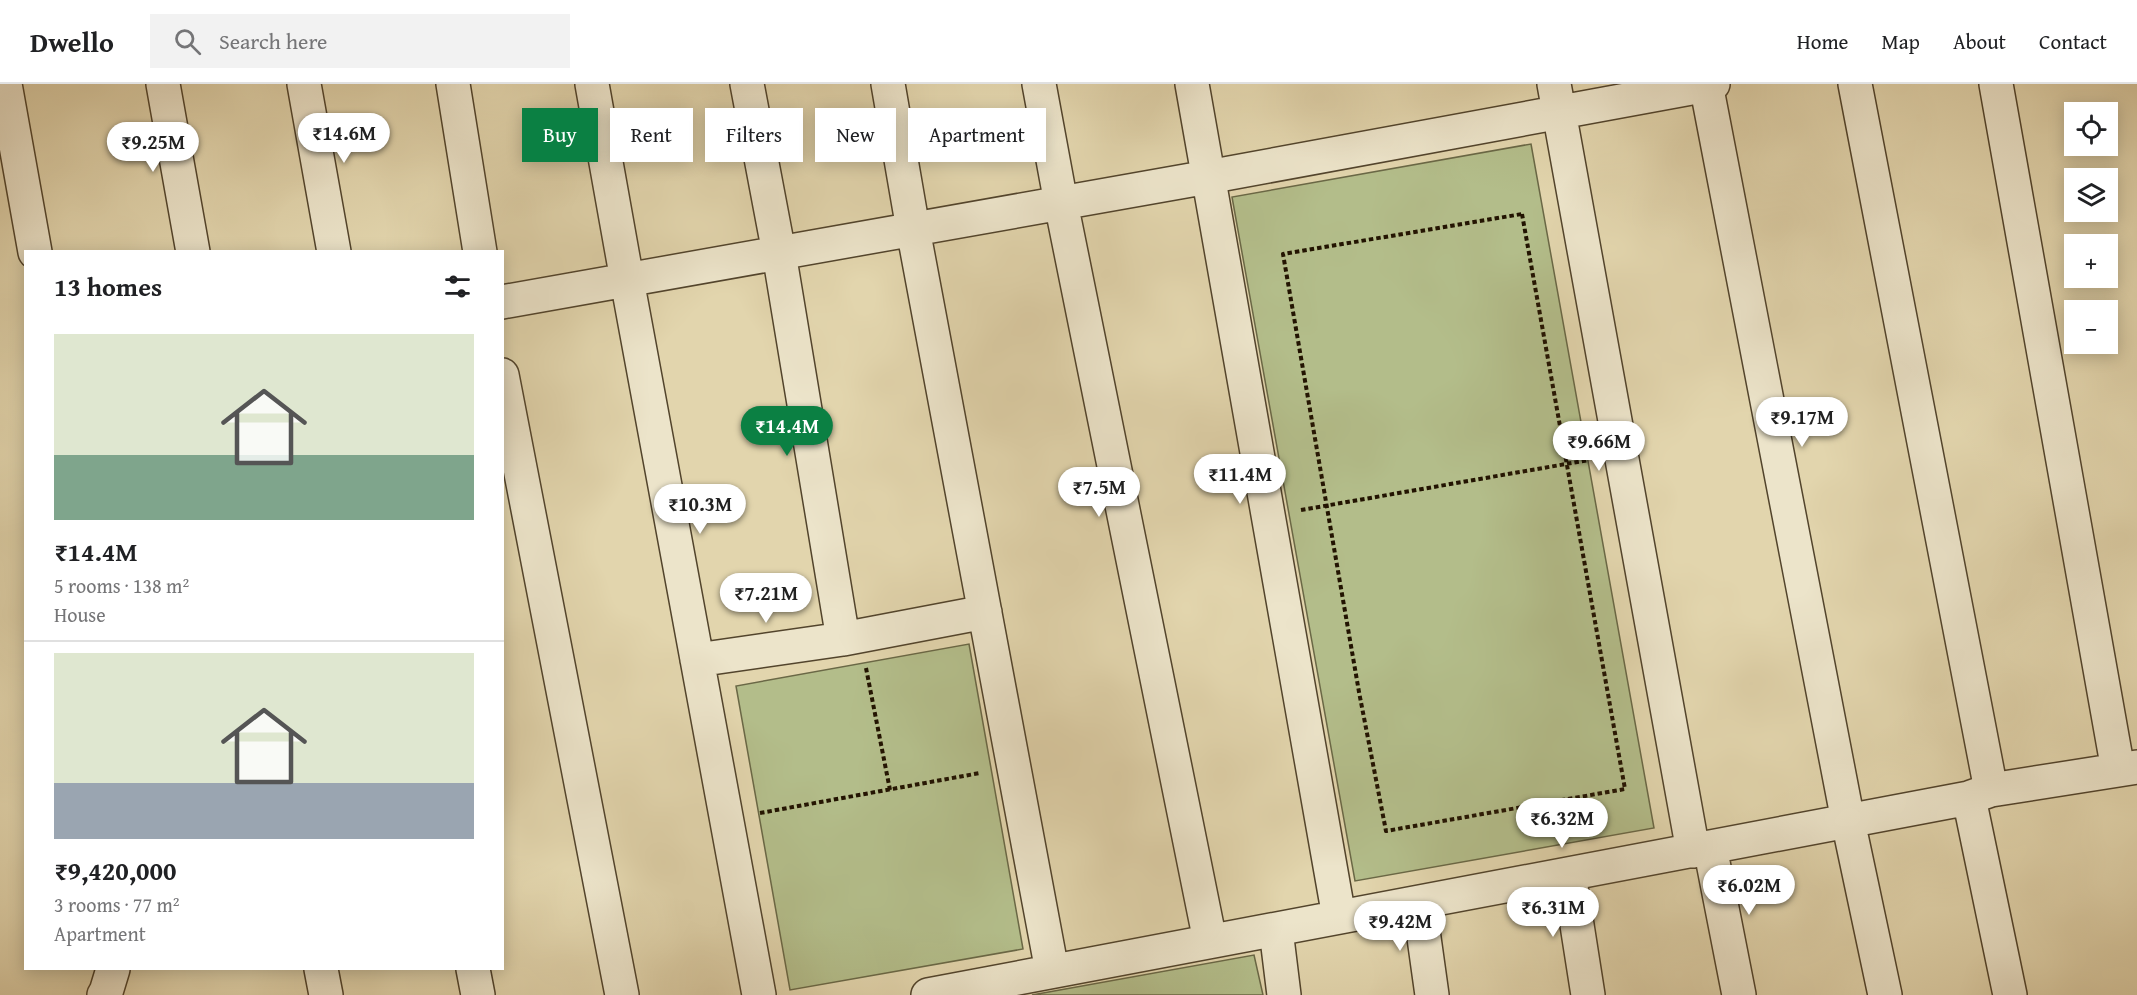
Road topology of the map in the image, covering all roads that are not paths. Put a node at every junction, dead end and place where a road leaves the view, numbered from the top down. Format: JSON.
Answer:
{"nodes":[{"id":1,"x":5,"y":84,"type":"edge"},
{"id":2,"x":163,"y":84,"type":"edge"},
{"id":3,"x":304,"y":84,"type":"edge"},
{"id":4,"x":453,"y":84,"type":"edge"},
{"id":5,"x":592,"y":84,"type":"edge"},
{"id":6,"x":747,"y":84,"type":"edge"},
{"id":7,"x":888,"y":84,"type":"edge"},
{"id":8,"x":1039,"y":84,"type":"edge"},
{"id":9,"x":1192,"y":84,"type":"edge"},
{"id":10,"x":1708,"y":84,"type":"edge"},
{"id":11,"x":1856,"y":84,"type":"edge"},
{"id":12,"x":1996,"y":84,"type":"edge"},
{"id":13,"x":1556,"y":99,"type":"edge"},
{"id":14,"x":1208,"y":177,"type":"junction"},
{"id":15,"x":1061,"y":203,"type":"junction"},
{"id":16,"x":913,"y":229,"type":"junction"},
{"id":17,"x":35,"y":250,"type":"edge"},
{"id":18,"x":194,"y":250,"type":"edge"},
{"id":19,"x":334,"y":250,"type":"edge"},
{"id":20,"x":480,"y":250,"type":"edge"},
{"id":21,"x":779,"y":253,"type":"junction"},
{"id":22,"x":627,"y":280,"type":"junction"},
{"id":23,"x":504,"y":302,"type":"edge"},
{"id":24,"x":504,"y":385,"type":"edge"},
{"id":25,"x":985,"y":612,"type":"junction"},
{"id":26,"x":851,"y":637,"type":"junction"},
{"id":27,"x":697,"y":660,"type":"junction"},
{"id":28,"x":2128,"y":769,"type":"edge"},
{"id":29,"x":1980,"y":794,"type":"junction"},
{"id":30,"x":1848,"y":821,"type":"junction"},
{"id":31,"x":1701,"y":849,"type":"junction"},
{"id":32,"x":1569,"y":874,"type":"junction"},
{"id":33,"x":1419,"y":902,"type":"junction"},
{"id":34,"x":1340,"y":917,"type":"junction"},
{"id":35,"x":1276,"y":930,"type":"junction"},
{"id":36,"x":1210,"y":941,"type":"junction"},
{"id":37,"x":113,"y":970,"type":"edge"},
{"id":38,"x":321,"y":970,"type":"edge"},
{"id":39,"x":473,"y":970,"type":"edge"},
{"id":40,"x":1052,"y":971,"type":"junction"},
{"id":41,"x":104,"y":995,"type":"edge"},
{"id":42,"x":326,"y":995,"type":"edge"},
{"id":43,"x":478,"y":995,"type":"edge"},
{"id":44,"x":622,"y":995,"type":"edge"},
{"id":45,"x":759,"y":995,"type":"edge"},
{"id":46,"x":928,"y":995,"type":"edge"},
{"id":47,"x":1284,"y":995,"type":"edge"},
{"id":48,"x":1432,"y":995,"type":"edge"},
{"id":49,"x":1588,"y":995,"type":"edge"},
{"id":50,"x":1739,"y":995,"type":"edge"},
{"id":51,"x":1885,"y":995,"type":"edge"},
{"id":52,"x":2010,"y":995,"type":"edge"}],
"edges":[{"from":1,"to":17,"type":"street"},
{"from":2,"to":18,"type":"street"},
{"from":3,"to":19,"type":"street"},
{"from":4,"to":20,"type":"street"},
{"from":5,"to":22,"type":"street"},
{"from":6,"to":21,"type":"street"},
{"from":7,"to":16,"type":"street"},
{"from":8,"to":15,"type":"street"},
{"from":9,"to":14,"type":"street"},
{"from":10,"to":13,"type":"street"},
{"from":10,"to":30,"type":"street"},
{"from":11,"to":29,"type":"street"},
{"from":12,"to":28,"type":"street"},
{"from":13,"to":14,"type":"street"},
{"from":13,"to":31,"type":"street"},
{"from":14,"to":15,"type":"street"},
{"from":14,"to":34,"type":"street"},
{"from":15,"to":16,"type":"street"},
{"from":15,"to":36,"type":"street"},
{"from":16,"to":21,"type":"street"},
{"from":16,"to":25,"type":"street"},
{"from":21,"to":22,"type":"street"},
{"from":21,"to":26,"type":"street"},
{"from":22,"to":23,"type":"street"},
{"from":22,"to":27,"type":"street"},
{"from":24,"to":44,"type":"street"},
{"from":25,"to":26,"type":"street"},
{"from":25,"to":40,"type":"street"},
{"from":26,"to":27,"type":"street"},
{"from":27,"to":45,"type":"street"},
{"from":28,"to":29,"type":"street"},
{"from":29,"to":30,"type":"street"},
{"from":29,"to":52,"type":"street"},
{"from":30,"to":31,"type":"street"},
{"from":30,"to":51,"type":"street"},
{"from":31,"to":32,"type":"street"},
{"from":31,"to":50,"type":"street"},
{"from":32,"to":33,"type":"street"},
{"from":32,"to":49,"type":"street"},
{"from":33,"to":34,"type":"street"},
{"from":33,"to":48,"type":"street"},
{"from":34,"to":35,"type":"street"},
{"from":35,"to":36,"type":"street"},
{"from":35,"to":47,"type":"street"},
{"from":36,"to":40,"type":"street"},
{"from":37,"to":41,"type":"street"},
{"from":38,"to":42,"type":"street"},
{"from":39,"to":43,"type":"street"},
{"from":40,"to":46,"type":"street"}]}
